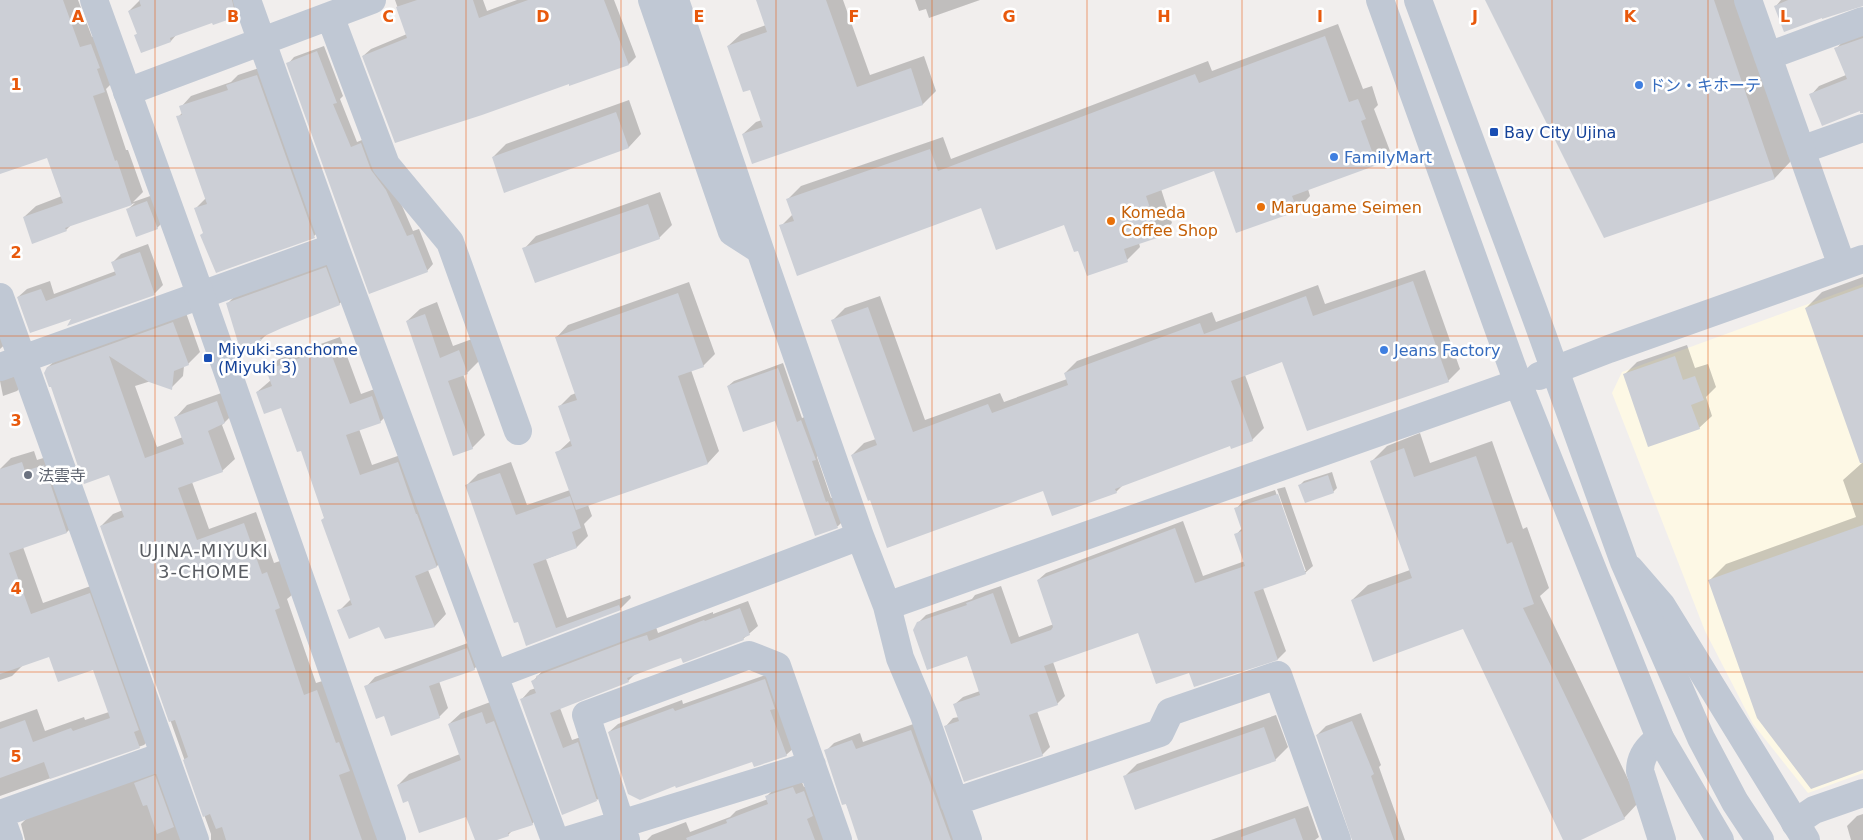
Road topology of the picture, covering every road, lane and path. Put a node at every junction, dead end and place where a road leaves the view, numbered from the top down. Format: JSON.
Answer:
{"nodes":[{"id":1,"x":94,"y":0,"type":"edge"},
{"id":2,"x":247,"y":0,"type":"edge"},
{"id":3,"x":372,"y":0,"type":"edge"},
{"id":4,"x":652,"y":0,"type":"edge"},
{"id":5,"x":674,"y":0,"type":"edge"},
{"id":6,"x":1380,"y":0,"type":"edge"},
{"id":7,"x":1418,"y":0,"type":"edge"},
{"id":8,"x":1748,"y":0,"type":"edge"},
{"id":9,"x":330,"y":16,"type":"junction"},
{"id":10,"x":1863,"y":21,"type":"edge"},
{"id":11,"x":261,"y":41,"type":"junction"},
{"id":12,"x":1768,"y":56,"type":"junction"},
{"id":13,"x":127,"y":92,"type":"junction"},
{"id":14,"x":1863,"y":128,"type":"edge"},
{"id":15,"x":1801,"y":150,"type":"junction"},
{"id":16,"x":335,"y":247,"type":"junction"},
{"id":17,"x":760,"y":250,"type":"junction"},
{"id":18,"x":1853,"y":263,"type":"edge"},
{"id":19,"x":0,"y":296,"type":"edge"},
{"id":20,"x":201,"y":296,"type":"junction"},
{"id":21,"x":11,"y":363,"type":"edge"},
{"id":22,"x":1555,"y":369,"type":"junction"},
{"id":23,"x":1518,"y":383,"type":"junction"},
{"id":24,"x":518,"y":431,"type":"dead end"},
{"id":25,"x":860,"y":536,"type":"junction"},
{"id":26,"x":1624,"y":562,"type":"junction"},
{"id":27,"x":887,"y":606,"type":"junction"},
{"id":28,"x":494,"y":676,"type":"junction"},
{"id":29,"x":1660,"y":738,"type":"junction"},
{"id":30,"x":163,"y":756,"type":"junction"},
{"id":31,"x":812,"y":765,"type":"junction"},
{"id":32,"x":1863,"y":793,"type":"edge"},
{"id":33,"x":954,"y":802,"type":"junction"},
{"id":34,"x":0,"y":815,"type":"edge"},
{"id":35,"x":1801,"y":831,"type":"edge"},
{"id":36,"x":624,"y":832,"type":"edge"},
{"id":37,"x":9,"y":840,"type":"edge"},
{"id":38,"x":195,"y":840,"type":"edge"},
{"id":39,"x":392,"y":840,"type":"edge"},
{"id":40,"x":555,"y":840,"type":"edge"},
{"id":41,"x":569,"y":840,"type":"edge"},
{"id":42,"x":838,"y":840,"type":"edge"},
{"id":43,"x":968,"y":840,"type":"edge"},
{"id":44,"x":1337,"y":840,"type":"edge"},
{"id":45,"x":1662,"y":840,"type":"edge"},
{"id":46,"x":1720,"y":840,"type":"edge"},
{"id":47,"x":1760,"y":840,"type":"edge"}],
"edges":[{"from":1,"to":13,"type":"street"},
{"from":2,"to":11,"type":"street"},
{"from":3,"to":9,"type":"street"},
{"from":4,"to":17,"type":"street"},
{"from":5,"to":17,"type":"street"},
{"from":6,"to":23,"type":"street"},
{"from":7,"to":22,"type":"street"},
{"from":8,"to":12,"type":"street"},
{"from":9,"to":11,"type":"street"},
{"from":9,"to":24,"type":"street"},
{"from":10,"to":12,"type":"street"},
{"from":11,"to":13,"type":"street"},
{"from":11,"to":16,"type":"street"},
{"from":12,"to":15,"type":"street"},
{"from":13,"to":20,"type":"street"},
{"from":14,"to":15,"type":"street"},
{"from":15,"to":18,"type":"street"},
{"from":16,"to":20,"type":"street"},
{"from":16,"to":28,"type":"street"},
{"from":17,"to":25,"type":"street"},
{"from":18,"to":22,"type":"street"},
{"from":19,"to":21,"type":"street"},
{"from":20,"to":21,"type":"street"},
{"from":20,"to":39,"type":"street"},
{"from":21,"to":30,"type":"street"},
{"from":22,"to":23,"type":"street"},
{"from":22,"to":26,"type":"street"},
{"from":23,"to":27,"type":"street"},
{"from":23,"to":29,"type":"street"},
{"from":25,"to":27,"type":"street"},
{"from":25,"to":28,"type":"street"},
{"from":26,"to":35,"type":"street"},
{"from":26,"to":47,"type":"street"},
{"from":27,"to":33,"type":"street"},
{"from":28,"to":40,"type":"street"},
{"from":29,"to":45,"type":"street"},
{"from":29,"to":46,"type":"street"},
{"from":30,"to":34,"type":"street"},
{"from":30,"to":38,"type":"street"},
{"from":31,"to":36,"type":"street"},
{"from":31,"to":36,"type":"street"},
{"from":31,"to":42,"type":"street"},
{"from":32,"to":35,"type":"street"},
{"from":33,"to":43,"type":"street"},
{"from":33,"to":44,"type":"street"},
{"from":34,"to":37,"type":"street"},
{"from":36,"to":41,"type":"street"}]}
